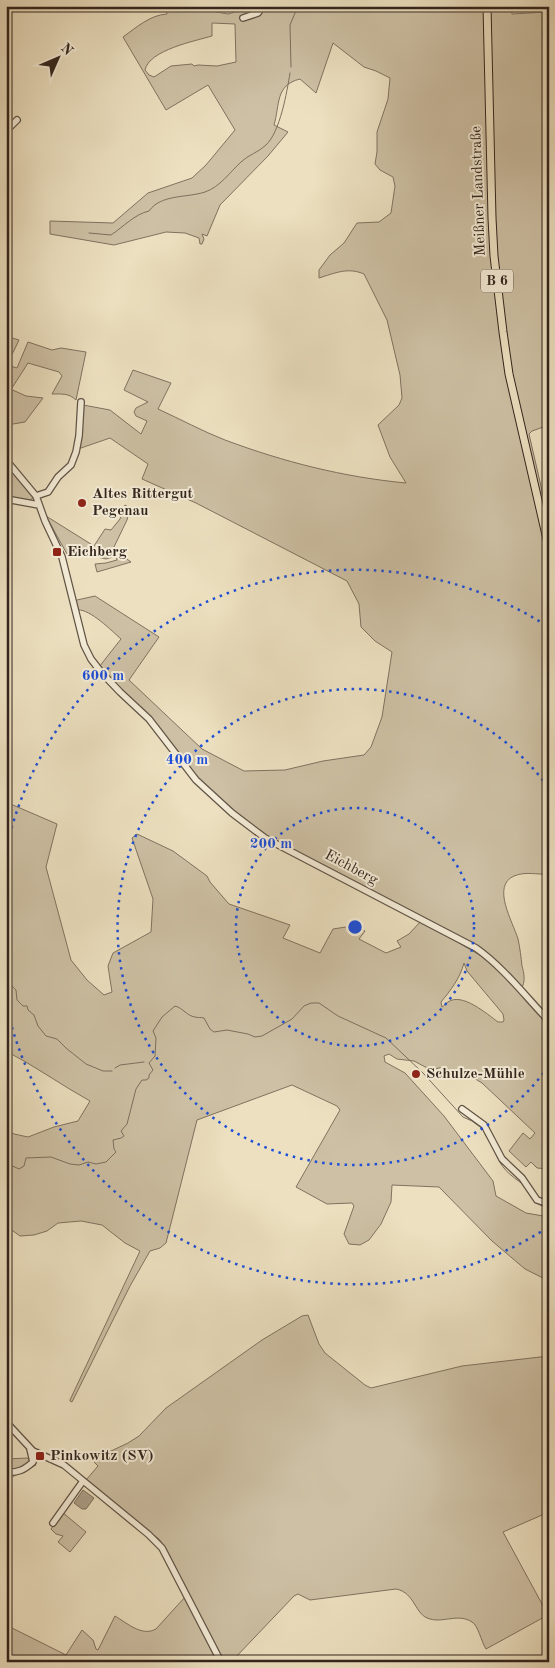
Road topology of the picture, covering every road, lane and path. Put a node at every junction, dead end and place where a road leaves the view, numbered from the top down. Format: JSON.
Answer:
{"nodes":[{"id":1,"x":263,"y":6,"type":"edge"},
{"id":2,"x":487,"y":7,"type":"edge"},
{"id":3,"x":244,"y":18,"type":"dead end"},
{"id":4,"x":17,"y":120,"type":"dead end"},
{"id":5,"x":6,"y":131,"type":"edge"},
{"id":6,"x":81,"y":402,"type":"dead end"},
{"id":7,"x":6,"y":460,"type":"edge"},
{"id":8,"x":36,"y":496,"type":"junction"},
{"id":9,"x":6,"y":499,"type":"edge"},
{"id":10,"x":39,"y":505,"type":"junction"},
{"id":11,"x":549,"y":548,"type":"edge"},
{"id":12,"x":549,"y":1021,"type":"edge"},
{"id":13,"x":462,"y":1109,"type":"dead end"},
{"id":14,"x":549,"y":1204,"type":"edge"},
{"id":15,"x":6,"y":1422,"type":"edge"},
{"id":16,"x":30,"y":1448,"type":"junction"},
{"id":17,"x":36,"y":1458,"type":"junction"},
{"id":18,"x":6,"y":1472,"type":"edge"},
{"id":19,"x":83,"y":1481,"type":"junction"},
{"id":20,"x":53,"y":1523,"type":"dead end"},
{"id":21,"x":221,"y":1662,"type":"edge"}],
"edges":[{"from":1,"to":3,"type":"street"},
{"from":2,"to":11,"type":"main road","name":"Meißner Landstraße","number":"B 6"},
{"from":4,"to":5,"type":"street"},
{"from":6,"to":8,"type":"street"},
{"from":7,"to":8,"type":"street"},
{"from":8,"to":10,"type":"street","name":"Eichberg"},
{"from":9,"to":10,"type":"street"},
{"from":10,"to":12,"type":"street","name":"Eichberg"},
{"from":13,"to":14,"type":"street"},
{"from":15,"to":16,"type":"street"},
{"from":16,"to":17,"type":"street"},
{"from":16,"to":17,"type":"street"},
{"from":17,"to":18,"type":"street"},
{"from":17,"to":19,"type":"street"},
{"from":19,"to":20,"type":"street"},
{"from":19,"to":21,"type":"street"}]}
